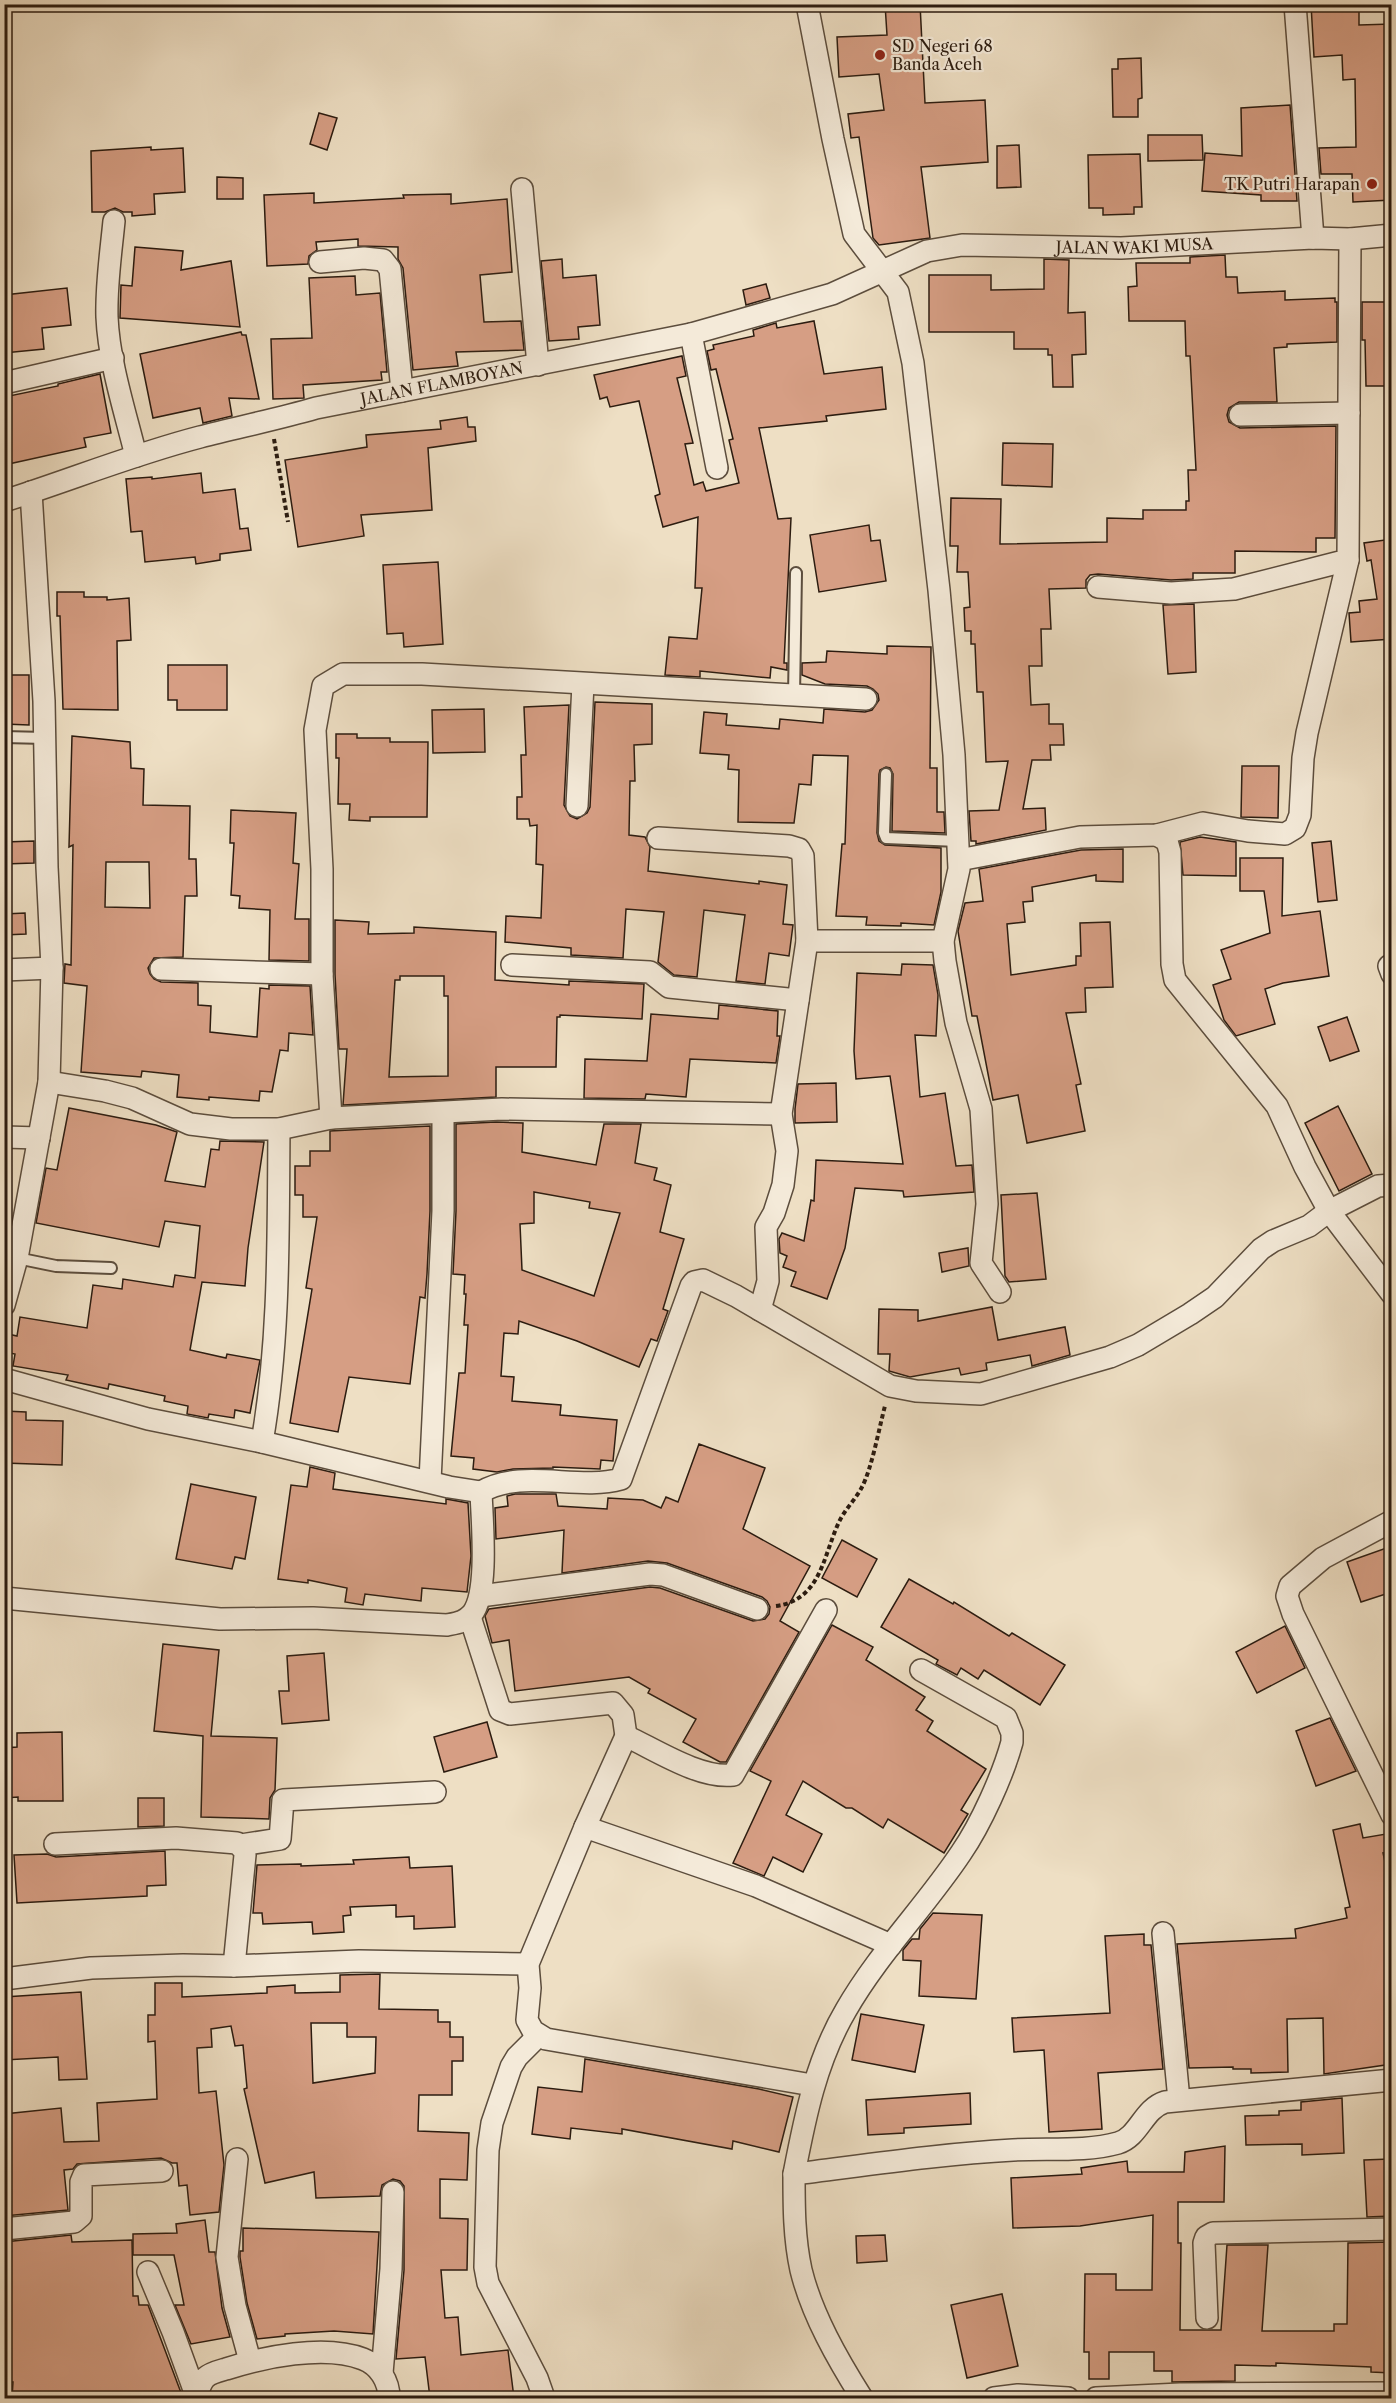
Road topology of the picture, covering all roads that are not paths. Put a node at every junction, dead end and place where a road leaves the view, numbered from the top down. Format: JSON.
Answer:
{"nodes":[{"id":1,"x":807,"y":4,"type":"edge"},
{"id":2,"x":1295,"y":4,"type":"edge"},
{"id":3,"x":522,"y":189,"type":"dead end"},
{"id":4,"x":114,"y":221,"type":"dead end"},
{"id":5,"x":1392,"y":235,"type":"edge"},
{"id":6,"x":1313,"y":238,"type":"junction"},
{"id":7,"x":1350,"y":239,"type":"junction"},
{"id":8,"x":320,"y":262,"type":"dead end"},
{"id":9,"x":881,"y":271,"type":"junction"},
{"id":10,"x":691,"y":334,"type":"junction"},
{"id":11,"x":113,"y":358,"type":"junction"},
{"id":12,"x":538,"y":365,"type":"junction"},
{"id":13,"x":4,"y":383,"type":"edge"},
{"id":14,"x":402,"y":391,"type":"junction"},
{"id":15,"x":1349,"y":413,"type":"junction"},
{"id":16,"x":1240,"y":415,"type":"dead end"},
{"id":17,"x":136,"y":456,"type":"junction"},
{"id":18,"x":717,"y":468,"type":"dead end"},
{"id":19,"x":32,"y":492,"type":"junction"},
{"id":20,"x":4,"y":501,"type":"edge"},
{"id":21,"x":1348,"y":560,"type":"junction"},
{"id":22,"x":796,"y":573,"type":"dead end"},
{"id":23,"x":1098,"y":587,"type":"dead end"},
{"id":24,"x":583,"y":684,"type":"junction"},
{"id":25,"x":794,"y":696,"type":"junction"},
{"id":26,"x":866,"y":699,"type":"dead end"},
{"id":27,"x":4,"y":737,"type":"edge"},
{"id":28,"x":45,"y":738,"type":"junction"},
{"id":29,"x":886,"y":774,"type":"dead end"},
{"id":30,"x":577,"y":806,"type":"dead end"},
{"id":31,"x":1157,"y":835,"type":"junction"},
{"id":32,"x":658,"y":838,"type":"dead end"},
{"id":33,"x":959,"y":850,"type":"junction"},
{"id":34,"x":807,"y":941,"type":"junction"},
{"id":35,"x":943,"y":941,"type":"junction"},
{"id":36,"x":512,"y":965,"type":"dead end"},
{"id":37,"x":51,"y":968,"type":"junction"},
{"id":38,"x":162,"y":969,"type":"dead end"},
{"id":39,"x":4,"y":970,"type":"edge"},
{"id":40,"x":322,"y":974,"type":"junction"},
{"id":41,"x":798,"y":1000,"type":"junction"},
{"id":42,"x":49,"y":1082,"type":"junction"},
{"id":43,"x":443,"y":1114,"type":"junction"},
{"id":44,"x":781,"y":1114,"type":"junction"},
{"id":45,"x":331,"y":1118,"type":"junction"},
{"id":46,"x":279,"y":1129,"type":"junction"},
{"id":47,"x":4,"y":1137,"type":"edge"},
{"id":48,"x":39,"y":1138,"type":"junction"},
{"id":49,"x":1392,"y":1185,"type":"edge"},
{"id":50,"x":1329,"y":1211,"type":"junction"},
{"id":51,"x":16,"y":1258,"type":"junction"},
{"id":52,"x":111,"y":1268,"type":"dead end"},
{"id":53,"x":1000,"y":1292,"type":"dead end"},
{"id":54,"x":1392,"y":1294,"type":"edge"},
{"id":55,"x":4,"y":1305,"type":"edge"},
{"id":56,"x":760,"y":1310,"type":"junction"},
{"id":57,"x":4,"y":1379,"type":"edge"},
{"id":58,"x":262,"y":1442,"type":"junction"},
{"id":59,"x":430,"y":1481,"type":"junction"},
{"id":60,"x":481,"y":1492,"type":"junction"},
{"id":61,"x":1392,"y":1521,"type":"edge"},
{"id":62,"x":480,"y":1596,"type":"junction"},
{"id":63,"x":4,"y":1598,"type":"edge"},
{"id":64,"x":757,"y":1609,"type":"road end"},
{"id":65,"x":826,"y":1610,"type":"dead end"},
{"id":66,"x":470,"y":1617,"type":"junction"},
{"id":67,"x":921,"y":1670,"type":"dead end"},
{"id":68,"x":626,"y":1736,"type":"junction"},
{"id":69,"x":435,"y":1792,"type":"dead end"},
{"id":70,"x":1392,"y":1815,"type":"edge"},
{"id":71,"x":585,"y":1827,"type":"junction"},
{"id":72,"x":55,"y":1844,"type":"dead end"},
{"id":73,"x":241,"y":1845,"type":"junction"},
{"id":74,"x":1163,"y":1933,"type":"dead end"},
{"id":75,"x":891,"y":1945,"type":"junction"},
{"id":76,"x":528,"y":1964,"type":"junction"},
{"id":77,"x":234,"y":1966,"type":"junction"},
{"id":78,"x":4,"y":1979,"type":"edge"},
{"id":79,"x":538,"y":2036,"type":"junction"},
{"id":80,"x":1392,"y":2080,"type":"edge"},
{"id":81,"x":812,"y":2085,"type":"junction"},
{"id":82,"x":1179,"y":2100,"type":"junction"},
{"id":83,"x":237,"y":2159,"type":"dead end"},
{"id":84,"x":162,"y":2171,"type":"dead end"},
{"id":85,"x":794,"y":2174,"type":"junction"},
{"id":86,"x":393,"y":2192,"type":"dead end"},
{"id":87,"x":4,"y":2229,"type":"edge"},
{"id":88,"x":1392,"y":2229,"type":"edge"},
{"id":89,"x":148,"y":2272,"type":"dead end"},
{"id":90,"x":1207,"y":2318,"type":"dead end"},
{"id":91,"x":250,"y":2361,"type":"junction"},
{"id":92,"x":382,"y":2373,"type":"junction"},
{"id":93,"x":1392,"y":2394,"type":"edge"},
{"id":94,"x":197,"y":2397,"type":"edge"},
{"id":95,"x":389,"y":2398,"type":"edge"},
{"id":96,"x":544,"y":2398,"type":"edge"},
{"id":97,"x":862,"y":2398,"type":"edge"},
{"id":98,"x":994,"y":2398,"type":"edge"},
{"id":99,"x":1068,"y":2398,"type":"edge"},
{"id":100,"x":1096,"y":2398,"type":"edge"}],
"edges":[{"from":1,"to":9,"type":"street"},
{"from":2,"to":6,"type":"street"},
{"from":3,"to":12,"type":"street"},
{"from":4,"to":11,"type":"street"},
{"from":5,"to":7,"type":"street","name":"JALAN WAKI MUSA"},
{"from":6,"to":7,"type":"street","name":"JALAN WAKI MUSA"},
{"from":6,"to":9,"type":"street","name":"JALAN WAKI MUSA"},
{"from":7,"to":15,"type":"street"},
{"from":8,"to":14,"type":"street"},
{"from":9,"to":10,"type":"street","name":"JALAN FLAMBOYAN"},
{"from":9,"to":33,"type":"street"},
{"from":10,"to":12,"type":"street","name":"JALAN FLAMBOYAN"},
{"from":10,"to":18,"type":"street"},
{"from":11,"to":13,"type":"street"},
{"from":11,"to":17,"type":"street"},
{"from":12,"to":14,"type":"street","name":"JALAN FLAMBOYAN"},
{"from":14,"to":17,"type":"street","name":"JALAN FLAMBOYAN"},
{"from":15,"to":16,"type":"street"},
{"from":15,"to":21,"type":"street"},
{"from":17,"to":19,"type":"street","name":"JALAN FLAMBOYAN"},
{"from":19,"to":20,"type":"street","name":"JALAN FLAMBOYAN"},
{"from":19,"to":28,"type":"street"},
{"from":21,"to":23,"type":"street"},
{"from":21,"to":31,"type":"street"},
{"from":22,"to":25,"type":"lane"},
{"from":24,"to":25,"type":"street"},
{"from":24,"to":30,"type":"street"},
{"from":24,"to":40,"type":"street"},
{"from":25,"to":26,"type":"street"},
{"from":27,"to":28,"type":"lane"},
{"from":28,"to":37,"type":"street"},
{"from":29,"to":33,"type":"lane"},
{"from":31,"to":33,"type":"street"},
{"from":31,"to":50,"type":"street"},
{"from":32,"to":34,"type":"street"},
{"from":33,"to":35,"type":"street"},
{"from":34,"to":35,"type":"street"},
{"from":34,"to":41,"type":"street"},
{"from":35,"to":53,"type":"street"},
{"from":36,"to":41,"type":"street"},
{"from":37,"to":39,"type":"street"},
{"from":37,"to":42,"type":"street"},
{"from":38,"to":40,"type":"street"},
{"from":40,"to":45,"type":"street"},
{"from":41,"to":44,"type":"street"},
{"from":42,"to":46,"type":"street"},
{"from":42,"to":48,"type":"street"},
{"from":43,"to":44,"type":"street"},
{"from":43,"to":45,"type":"street"},
{"from":43,"to":59,"type":"street"},
{"from":44,"to":56,"type":"street"},
{"from":45,"to":46,"type":"street"},
{"from":46,"to":58,"type":"street"},
{"from":47,"to":48,"type":"street"},
{"from":48,"to":51,"type":"street"},
{"from":49,"to":50,"type":"street"},
{"from":50,"to":54,"type":"street"},
{"from":50,"to":56,"type":"street"},
{"from":51,"to":52,"type":"lane"},
{"from":51,"to":55,"type":"street"},
{"from":56,"to":60,"type":"street"},
{"from":57,"to":58,"type":"street"},
{"from":58,"to":59,"type":"street"},
{"from":59,"to":60,"type":"street"},
{"from":60,"to":62,"type":"street"},
{"from":61,"to":70,"type":"street"},
{"from":62,"to":64,"type":"street"},
{"from":62,"to":66,"type":"street"},
{"from":63,"to":66,"type":"street"},
{"from":65,"to":68,"type":"street"},
{"from":66,"to":68,"type":"street"},
{"from":67,"to":75,"type":"street"},
{"from":68,"to":71,"type":"street"},
{"from":69,"to":73,"type":"street"},
{"from":71,"to":75,"type":"street"},
{"from":71,"to":76,"type":"street"},
{"from":72,"to":73,"type":"street"},
{"from":73,"to":77,"type":"street"},
{"from":74,"to":82,"type":"street"},
{"from":75,"to":81,"type":"street"},
{"from":76,"to":77,"type":"street"},
{"from":76,"to":79,"type":"street"},
{"from":77,"to":78,"type":"street"},
{"from":79,"to":81,"type":"street"},
{"from":79,"to":96,"type":"street"},
{"from":80,"to":82,"type":"street"},
{"from":81,"to":85,"type":"street"},
{"from":82,"to":85,"type":"street"},
{"from":83,"to":91,"type":"street"},
{"from":84,"to":87,"type":"street"},
{"from":85,"to":97,"type":"street"},
{"from":86,"to":92,"type":"street"},
{"from":88,"to":90,"type":"street"},
{"from":89,"to":94,"type":"street"},
{"from":91,"to":92,"type":"street"},
{"from":91,"to":94,"type":"street"},
{"from":92,"to":95,"type":"street"},
{"from":93,"to":100,"type":"street"},
{"from":98,"to":99,"type":"street"}]}
